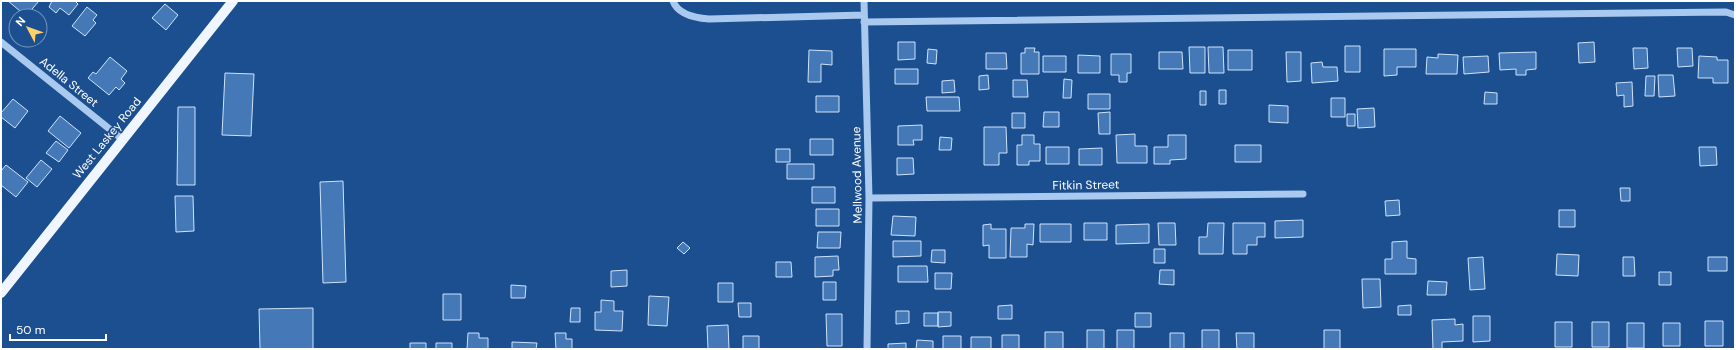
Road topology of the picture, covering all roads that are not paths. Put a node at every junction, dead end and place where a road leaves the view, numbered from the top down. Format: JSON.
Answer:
{"nodes":[{"id":1,"x":234,"y":1,"type":"edge"},
{"id":2,"x":674,"y":1,"type":"edge"},
{"id":3,"x":864,"y":1,"type":"edge"},
{"id":4,"x":1735,"y":15,"type":"edge"},
{"id":5,"x":864,"y":19,"type":"junction"},
{"id":6,"x":1,"y":42,"type":"edge"},
{"id":7,"x":122,"y":139,"type":"junction"},
{"id":8,"x":1303,"y":194,"type":"dead end"},
{"id":9,"x":869,"y":198,"type":"junction"},
{"id":10,"x":1,"y":293,"type":"edge"},
{"id":11,"x":867,"y":349,"type":"edge"}],
"edges":[{"from":1,"to":7,"type":"main road","name":"West Laskey Road"},
{"from":2,"to":5,"type":"street"},
{"from":3,"to":5,"type":"street","name":"Mellwood Avenue"},
{"from":4,"to":5,"type":"street"},
{"from":5,"to":9,"type":"street","name":"Mellwood Avenue"},
{"from":6,"to":7,"type":"street","name":"Adella Street"},
{"from":7,"to":10,"type":"main road","name":"West Laskey Road"},
{"from":8,"to":9,"type":"street","name":"Fitkin Street"},
{"from":9,"to":11,"type":"street","name":"Mellwood Avenue"}]}
